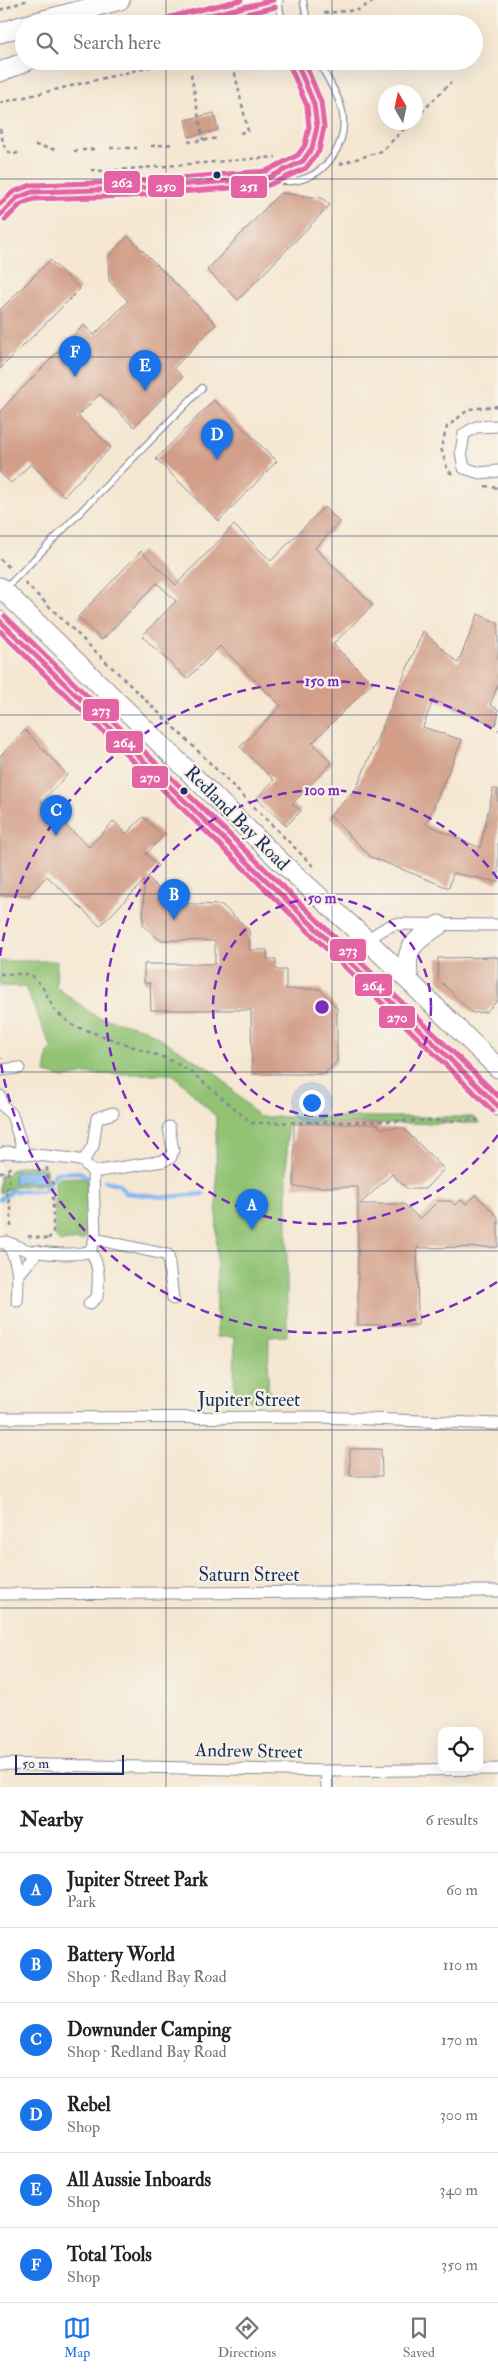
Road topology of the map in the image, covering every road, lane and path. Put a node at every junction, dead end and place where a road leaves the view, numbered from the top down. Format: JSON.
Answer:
{"nodes":[{"id":1,"x":28,"y":0,"type":"edge"},
{"id":2,"x":120,"y":0,"type":"edge"},
{"id":3,"x":273,"y":0,"type":"edge"},
{"id":4,"x":278,"y":0,"type":"edge"},
{"id":5,"x":303,"y":0,"type":"edge"},
{"id":6,"x":376,"y":0,"type":"edge"},
{"id":7,"x":0,"y":10,"type":"edge"},
{"id":8,"x":324,"y":13,"type":"dead end"},
{"id":9,"x":62,"y":15,"type":"edge"},
{"id":10,"x":210,"y":15,"type":"edge"},
{"id":11,"x":280,"y":15,"type":"edge"},
{"id":12,"x":306,"y":15,"type":"edge"},
{"id":13,"x":15,"y":28,"type":"edge"},
{"id":14,"x":0,"y":33,"type":"edge"},
{"id":15,"x":15,"y":66,"type":"edge"},
{"id":16,"x":137,"y":70,"type":"edge"},
{"id":17,"x":234,"y":70,"type":"edge"},
{"id":18,"x":300,"y":70,"type":"edge"},
{"id":19,"x":323,"y":70,"type":"edge"},
{"id":20,"x":0,"y":72,"type":"edge"},
{"id":21,"x":191,"y":74,"type":"dead end"},
{"id":22,"x":451,"y":82,"type":"dead end"},
{"id":23,"x":0,"y":103,"type":"edge"},
{"id":24,"x":423,"y":111,"type":"edge"},
{"id":25,"x":0,"y":129,"type":"edge"},
{"id":26,"x":403,"y":130,"type":"edge"},
{"id":27,"x":236,"y":134,"type":"dead end"},
{"id":28,"x":219,"y":138,"type":"dead end"},
{"id":29,"x":202,"y":140,"type":"junction"},
{"id":30,"x":188,"y":142,"type":"dead end"},
{"id":31,"x":175,"y":144,"type":"dead end"},
{"id":32,"x":35,"y":145,"type":"dead end"},
{"id":33,"x":151,"y":146,"type":"dead end"},
{"id":34,"x":110,"y":148,"type":"dead end"},
{"id":35,"x":137,"y":148,"type":"dead end"},
{"id":36,"x":95,"y":149,"type":"dead end"},
{"id":37,"x":57,"y":150,"type":"dead end"},
{"id":38,"x":74,"y":150,"type":"dead end"},
{"id":39,"x":382,"y":150,"type":"dead end"},
{"id":40,"x":20,"y":152,"type":"dead end"},
{"id":41,"x":276,"y":157,"type":"dead end"},
{"id":42,"x":91,"y":170,"type":"dead end"},
{"id":43,"x":268,"y":178,"type":"junction"},
{"id":44,"x":0,"y":215,"type":"edge"},
{"id":45,"x":202,"y":388,"type":"dead end"},
{"id":46,"x":498,"y":426,"type":"edge"},
{"id":47,"x":498,"y":471,"type":"edge"},
{"id":48,"x":0,"y":559,"type":"edge"},
{"id":49,"x":18,"y":576,"type":"junction"},
{"id":50,"x":1,"y":590,"type":"edge"},
{"id":51,"x":0,"y":621,"type":"edge"},
{"id":52,"x":318,"y":871,"type":"dead end"},
{"id":53,"x":439,"y":925,"type":"junction"},
{"id":54,"x":498,"y":925,"type":"edge"},
{"id":55,"x":368,"y":941,"type":"junction"},
{"id":56,"x":347,"y":959,"type":"junction"},
{"id":57,"x":0,"y":974,"type":"edge"},
{"id":58,"x":409,"y":981,"type":"junction"},
{"id":59,"x":19,"y":1068,"type":"dead end"},
{"id":60,"x":498,"y":1068,"type":"edge"},
{"id":61,"x":0,"y":1070,"type":"edge"},
{"id":62,"x":0,"y":1096,"type":"edge"},
{"id":63,"x":498,"y":1106,"type":"edge"},
{"id":64,"x":113,"y":1113,"type":"dead end"},
{"id":65,"x":482,"y":1120,"type":"dead end"},
{"id":66,"x":170,"y":1127,"type":"dead end"},
{"id":67,"x":24,"y":1153,"type":"junction"},
{"id":68,"x":0,"y":1154,"type":"edge"},
{"id":69,"x":83,"y":1162,"type":"junction"},
{"id":70,"x":8,"y":1171,"type":"dead end"},
{"id":71,"x":93,"y":1172,"type":"junction"},
{"id":72,"x":48,"y":1177,"type":"dead end"},
{"id":73,"x":21,"y":1238,"type":"dead end"},
{"id":74,"x":95,"y":1239,"type":"junction"},
{"id":75,"x":7,"y":1240,"type":"edge"},
{"id":76,"x":48,"y":1240,"type":"junction"},
{"id":77,"x":52,"y":1242,"type":"dead end"},
{"id":78,"x":90,"y":1251,"type":"junction"},
{"id":79,"x":38,"y":1252,"type":"junction"},
{"id":80,"x":19,"y":1274,"type":"junction"},
{"id":81,"x":173,"y":1299,"type":"dead end"},
{"id":82,"x":17,"y":1301,"type":"dead end"},
{"id":83,"x":89,"y":1304,"type":"dead end"},
{"id":84,"x":0,"y":1418,"type":"edge"},
{"id":85,"x":498,"y":1424,"type":"edge"},
{"id":86,"x":498,"y":1590,"type":"edge"},
{"id":87,"x":0,"y":1594,"type":"edge"},
{"id":88,"x":0,"y":1764,"type":"edge"},
{"id":89,"x":498,"y":1769,"type":"edge"},
{"id":90,"x":326,"y":1771,"type":"junction"},
{"id":91,"x":327,"y":1787,"type":"edge"}],
"edges":[{"from":1,"to":7,"type":"path"},
{"from":2,"to":9,"type":"main road"},
{"from":3,"to":10,"type":"main road"},
{"from":4,"to":11,"type":"lane"},
{"from":5,"to":12,"type":"lane"},
{"from":6,"to":8,"type":"path"},
{"from":13,"to":14,"type":"main road"},
{"from":15,"to":20,"type":"main road"},
{"from":16,"to":23,"type":"path"},
{"from":17,"to":27,"type":"path"},
{"from":18,"to":43,"type":"lane"},
{"from":19,"to":43,"type":"lane"},
{"from":21,"to":29,"type":"path"},
{"from":22,"to":24,"type":"path"},
{"from":25,"to":40,"type":"path"},
{"from":26,"to":39,"type":"path"},
{"from":28,"to":29,"type":"path"},
{"from":29,"to":30,"type":"path"},
{"from":31,"to":33,"type":"path"},
{"from":32,"to":37,"type":"path"},
{"from":34,"to":35,"type":"path"},
{"from":36,"to":38,"type":"path"},
{"from":41,"to":42,"type":"path"},
{"from":43,"to":44,"type":"lane"},
{"from":45,"to":49,"type":"lane"},
{"from":46,"to":47,"type":"street"},
{"from":48,"to":49,"type":"path"},
{"from":49,"to":50,"type":"lane"},
{"from":49,"to":52,"type":"path"},
{"from":50,"to":55,"type":"main road","name":"Redland Bay Road"},
{"from":51,"to":56,"type":"main road","name":"Redland Bay Road"},
{"from":53,"to":54,"type":"street"},
{"from":53,"to":55,"type":"street"},
{"from":53,"to":58,"type":"main road"},
{"from":55,"to":56,"type":"street"},
{"from":55,"to":58,"type":"main road","name":"Redland Bay Road"},
{"from":56,"to":63,"type":"main road","name":"Redland Bay Road"},
{"from":57,"to":65,"type":"path"},
{"from":58,"to":60,"type":"main road","name":"Redland Bay Road"},
{"from":59,"to":61,"type":"street"},
{"from":62,"to":67,"type":"street"},
{"from":64,"to":69,"type":"street"},
{"from":66,"to":71,"type":"street"},
{"from":67,"to":68,"type":"street"},
{"from":67,"to":69,"type":"street"},
{"from":69,"to":71,"type":"street"},
{"from":70,"to":75,"type":"path"},
{"from":71,"to":74,"type":"street"},
{"from":72,"to":76,"type":"path"},
{"from":73,"to":76,"type":"path"},
{"from":74,"to":78,"type":"street"},
{"from":74,"to":81,"type":"street"},
{"from":75,"to":79,"type":"street"},
{"from":75,"to":80,"type":"street"},
{"from":76,"to":77,"type":"path"},
{"from":78,"to":79,"type":"street"},
{"from":78,"to":83,"type":"street"},
{"from":79,"to":80,"type":"street"},
{"from":80,"to":82,"type":"street"},
{"from":84,"to":85,"type":"street","name":"Jupiter Street"},
{"from":86,"to":87,"type":"street","name":"Saturn Street"},
{"from":88,"to":90,"type":"street","name":"Andrew Street"},
{"from":89,"to":90,"type":"street","name":"Andrew Street"},
{"from":90,"to":91,"type":"street"}]}
